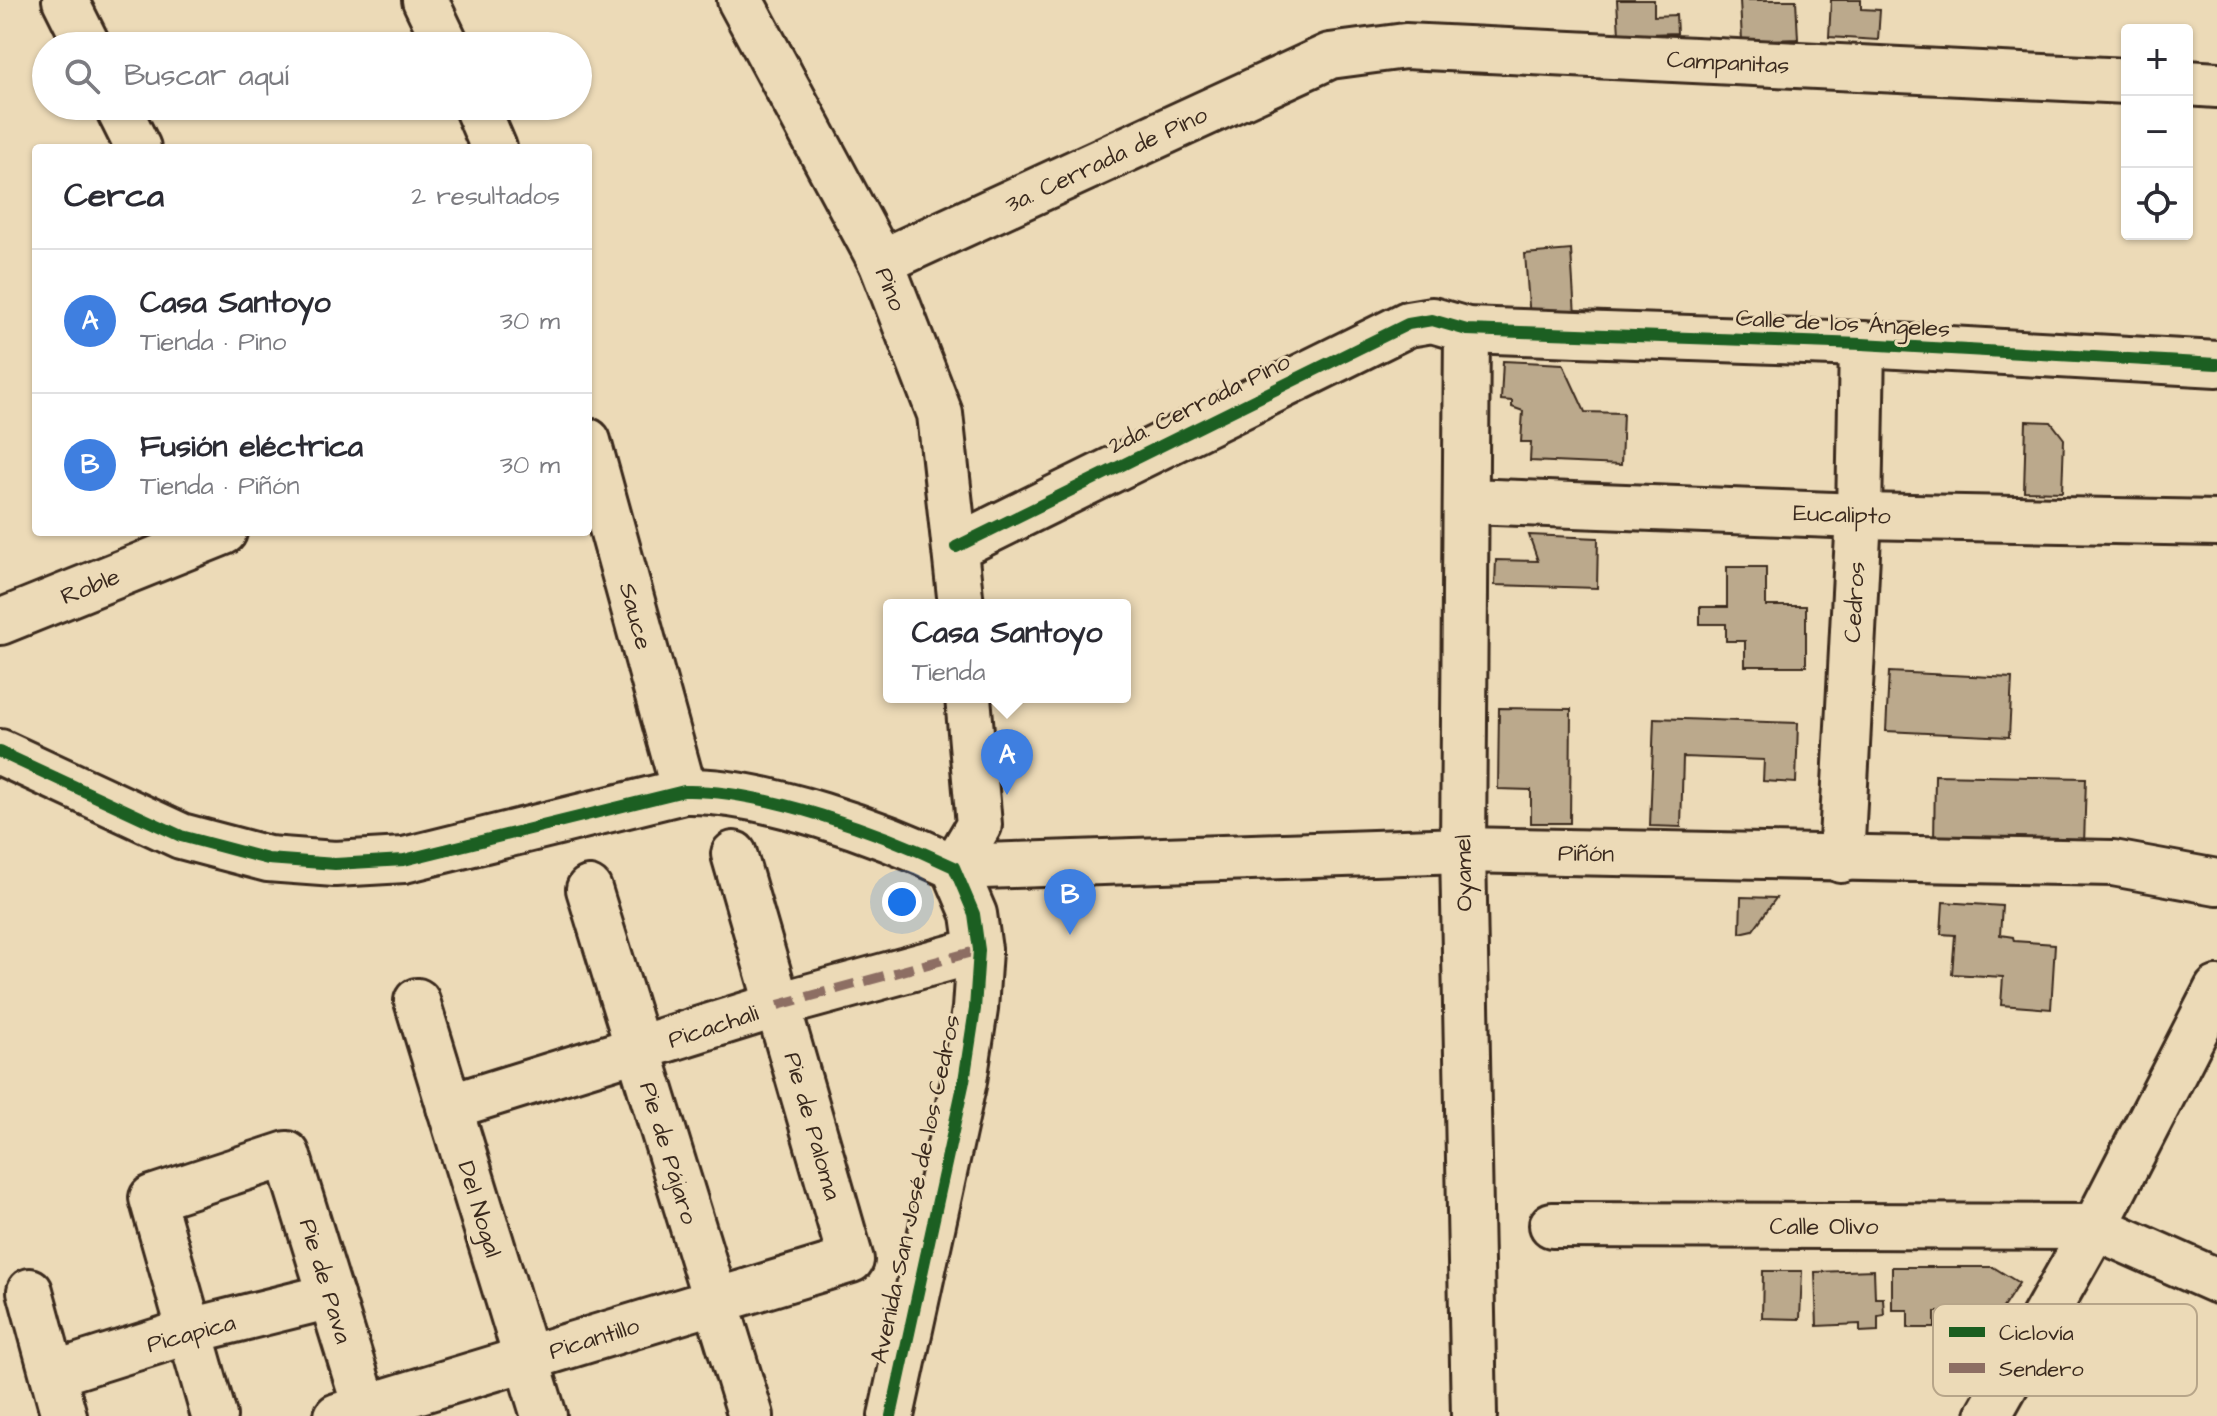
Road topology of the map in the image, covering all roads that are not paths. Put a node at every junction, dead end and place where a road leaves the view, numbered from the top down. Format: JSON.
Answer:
{"nodes":[{"id":1,"x":65,"y":0,"type":"edge"},
{"id":2,"x":425,"y":0,"type":"edge"},
{"id":3,"x":740,"y":0,"type":"edge"},
{"id":4,"x":81,"y":32,"type":"edge"},
{"id":5,"x":440,"y":32,"type":"edge"},
{"id":6,"x":1330,"y":56,"type":"joint"},
{"id":7,"x":2121,"y":81,"type":"edge"},
{"id":8,"x":2193,"y":83,"type":"edge"},
{"id":9,"x":2217,"y":85,"type":"edge"},
{"id":10,"x":124,"y":120,"type":"edge"},
{"id":11,"x":482,"y":120,"type":"edge"},
{"id":12,"x":136,"y":144,"type":"edge"},
{"id":13,"x":492,"y":144,"type":"edge"},
{"id":14,"x":881,"y":262,"type":"junction"},
{"id":15,"x":1467,"y":330,"type":"junction"},
{"id":16,"x":1862,"y":344,"type":"junction"},
{"id":17,"x":2217,"y":364,"type":"edge"},
{"id":18,"x":592,"y":456,"type":"edge"},
{"id":19,"x":1467,"y":501,"type":"junction"},
{"id":20,"x":1859,"y":516,"type":"junction"},
{"id":21,"x":2217,"y":523,"type":"edge"},
{"id":22,"x":214,"y":536,"type":"edge"},
{"id":23,"x":956,"y":547,"type":"junction"},
{"id":24,"x":960,"y":599,"type":"edge"},
{"id":25,"x":0,"y":622,"type":"edge"},
{"id":26,"x":969,"y":703,"type":"edge"},
{"id":27,"x":0,"y":752,"type":"edge"},
{"id":28,"x":684,"y":791,"type":"junction"},
{"id":29,"x":1463,"y":850,"type":"junction"},
{"id":30,"x":734,"y":854,"type":"dead end"},
{"id":31,"x":1841,"y":860,"type":"junction"},
{"id":32,"x":954,"y":867,"type":"junction"},
{"id":33,"x":2217,"y":882,"type":"edge"},
{"id":34,"x":589,"y":889,"type":"dead end"},
{"id":35,"x":979,"y":950,"type":"junction"},
{"id":36,"x":2217,"y":989,"type":"edge"},
{"id":37,"x":417,"y":1001,"type":"dead end"},
{"id":38,"x":778,"y":1005,"type":"junction"},
{"id":39,"x":637,"y":1050,"type":"junction"},
{"id":40,"x":449,"y":1107,"type":"junction"},
{"id":41,"x":1552,"y":1225,"type":"dead end"},
{"id":42,"x":2095,"y":1227,"type":"junction"},
{"id":43,"x":851,"y":1260,"type":"joint"},
{"id":44,"x":2217,"y":1281,"type":"edge"},
{"id":45,"x":30,"y":1291,"type":"dead end"},
{"id":46,"x":331,"y":1296,"type":"junction"},
{"id":47,"x":715,"y":1301,"type":"junction"},
{"id":48,"x":2051,"y":1304,"type":"edge"},
{"id":49,"x":190,"y":1331,"type":"junction"},
{"id":50,"x":525,"y":1359,"type":"junction"},
{"id":51,"x":53,"y":1374,"type":"junction"},
{"id":52,"x":1999,"y":1396,"type":"edge"},
{"id":53,"x":357,"y":1413,"type":"edge"},
{"id":54,"x":64,"y":1416,"type":"edge"},
{"id":55,"x":214,"y":1416,"type":"edge"},
{"id":56,"x":544,"y":1416,"type":"edge"},
{"id":57,"x":751,"y":1416,"type":"edge"},
{"id":58,"x":891,"y":1416,"type":"edge"},
{"id":59,"x":1474,"y":1416,"type":"edge"},
{"id":60,"x":1988,"y":1416,"type":"edge"}],
"edges":[{"from":1,"to":4,"type":"street"},
{"from":2,"to":5,"type":"street"},
{"from":3,"to":14,"type":"street","name":"Pino"},
{"from":6,"to":7,"type":"street","name":"Campanitas"},
{"from":6,"to":14,"type":"street","name":"3a. Cerrada de Pino"},
{"from":8,"to":9,"type":"street"},
{"from":10,"to":12,"type":"street"},
{"from":11,"to":13,"type":"street"},
{"from":14,"to":23,"type":"street","name":"Pino"},
{"from":15,"to":16,"type":"street","name":"Calle de los Ángeles"},
{"from":15,"to":19,"type":"street","name":"Oyamel"},
{"from":15,"to":23,"type":"street","name":"2da. Cerrada Pino"},
{"from":16,"to":17,"type":"street","name":"Calle de los Ángeles"},
{"from":16,"to":20,"type":"street","name":"Cedros"},
{"from":18,"to":28,"type":"street","name":"Sauce"},
{"from":19,"to":20,"type":"street","name":"Eucalipto"},
{"from":19,"to":29,"type":"street","name":"Oyamel"},
{"from":20,"to":21,"type":"street","name":"Eucalipto"},
{"from":20,"to":31,"type":"street","name":"Cedros"},
{"from":22,"to":25,"type":"street","name":"Roble"},
{"from":23,"to":24,"type":"street","name":"Pino"},
{"from":26,"to":32,"type":"street"},
{"from":27,"to":28,"type":"street"},
{"from":28,"to":32,"type":"street"},
{"from":29,"to":31,"type":"street","name":"Piñón"},
{"from":29,"to":32,"type":"street","name":"Piñón"},
{"from":29,"to":59,"type":"street","name":"Oyamel"},
{"from":30,"to":38,"type":"street","name":"Pie de Paloma"},
{"from":31,"to":33,"type":"street","name":"Piñón"},
{"from":32,"to":35,"type":"street","name":"Avenida San José de los Cedros"},
{"from":34,"to":39,"type":"street","name":"Pie de Pájaro"},
{"from":35,"to":38,"type":"street","name":"Picachali"},
{"from":35,"to":58,"type":"street","name":"Avenida San José de los Cedros"},
{"from":36,"to":42,"type":"street"},
{"from":37,"to":40,"type":"street","name":"Del Nogal"},
{"from":38,"to":39,"type":"street","name":"Picachali"},
{"from":38,"to":43,"type":"street","name":"Pie de Paloma"},
{"from":39,"to":40,"type":"street","name":"Picachali"},
{"from":39,"to":47,"type":"street","name":"Pie de Pájaro"},
{"from":40,"to":50,"type":"street","name":"Del Nogal"},
{"from":41,"to":42,"type":"street","name":"Calle Olivo"},
{"from":42,"to":44,"type":"street"},
{"from":42,"to":48,"type":"street"},
{"from":43,"to":47,"type":"street","name":"Picantillo"},
{"from":45,"to":51,"type":"street"},
{"from":46,"to":49,"type":"street","name":"Picapica"},
{"from":46,"to":49,"type":"street","name":"Pie de Pava"},
{"from":46,"to":53,"type":"street","name":"Pie de Pava"},
{"from":47,"to":50,"type":"street","name":"Picantillo"},
{"from":47,"to":57,"type":"street","name":"Pie de Pájaro"},
{"from":49,"to":51,"type":"street","name":"Picapica"},
{"from":49,"to":55,"type":"street"},
{"from":50,"to":53,"type":"street","name":"Picantillo"},
{"from":50,"to":56,"type":"street","name":"Del Nogal"},
{"from":51,"to":54,"type":"street"},
{"from":52,"to":60,"type":"street"}]}
